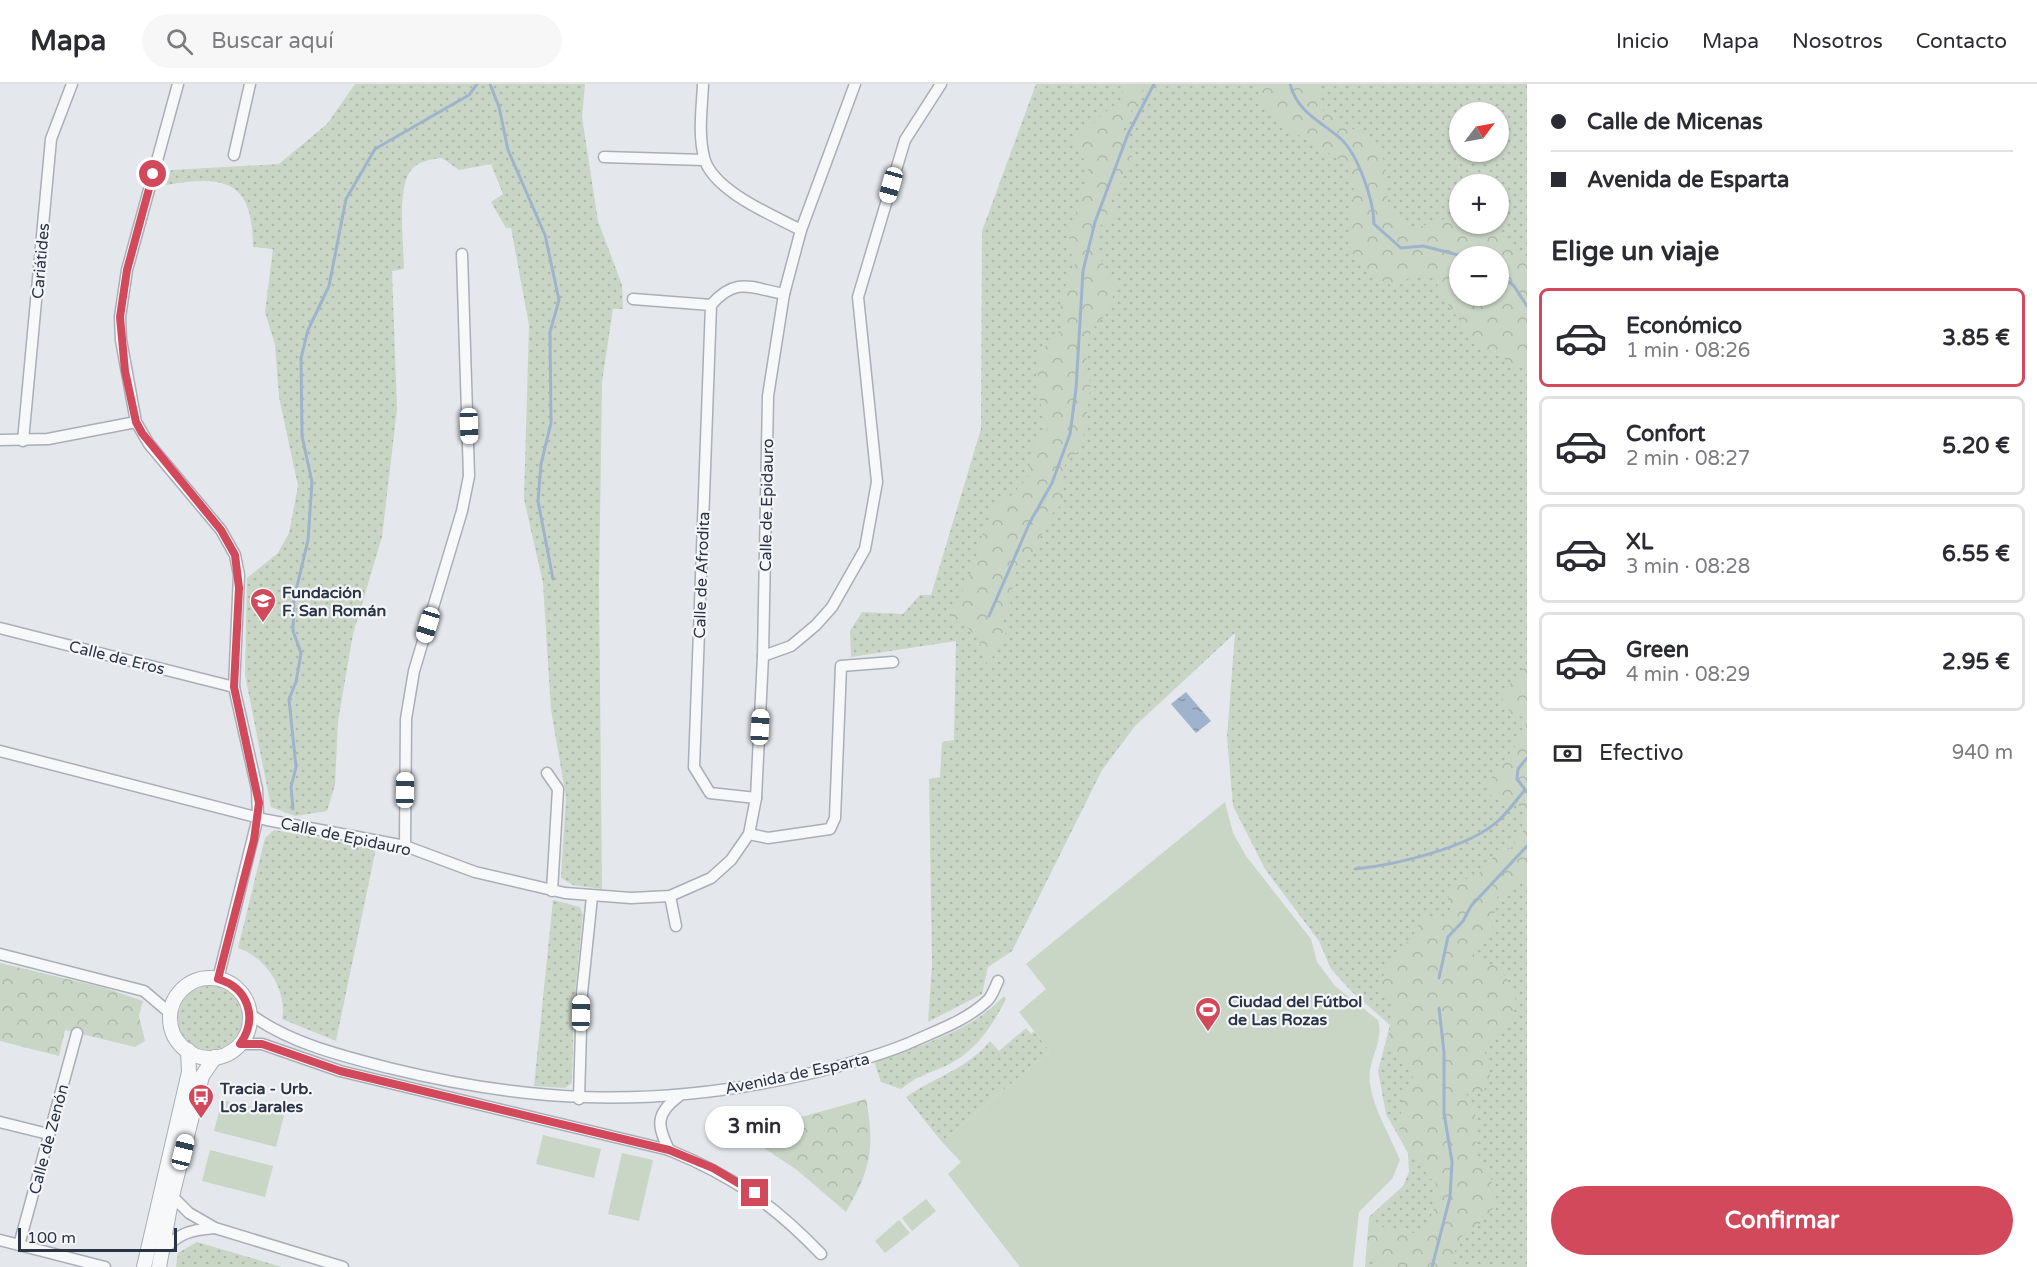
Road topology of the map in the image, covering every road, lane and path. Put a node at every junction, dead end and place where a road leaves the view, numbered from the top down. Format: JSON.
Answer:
{"nodes":[{"id":1,"x":72,"y":84,"type":"edge"},
{"id":2,"x":178,"y":84,"type":"edge"},
{"id":3,"x":250,"y":84,"type":"edge"},
{"id":4,"x":703,"y":84,"type":"edge"},
{"id":5,"x":855,"y":84,"type":"edge"},
{"id":6,"x":941,"y":84,"type":"edge"},
{"id":7,"x":234,"y":155,"type":"dead end"},
{"id":8,"x":604,"y":157,"type":"dead end"},
{"id":9,"x":704,"y":160,"type":"junction"},
{"id":10,"x":801,"y":230,"type":"junction"},
{"id":11,"x":462,"y":254,"type":"dead end"},
{"id":12,"x":784,"y":294,"type":"junction"},
{"id":13,"x":633,"y":299,"type":"dead end"},
{"id":14,"x":711,"y":305,"type":"junction"},
{"id":15,"x":136,"y":422,"type":"junction"},
{"id":16,"x":0,"y":440,"type":"edge"},
{"id":17,"x":22,"y":441,"type":"junction"},
{"id":18,"x":0,"y":628,"type":"edge"},
{"id":19,"x":763,"y":656,"type":"junction"},
{"id":20,"x":893,"y":662,"type":"dead end"},
{"id":21,"x":234,"y":687,"type":"junction"},
{"id":22,"x":0,"y":751,"type":"edge"},
{"id":23,"x":547,"y":773,"type":"dead end"},
{"id":24,"x":756,"y":798,"type":"junction"},
{"id":25,"x":258,"y":817,"type":"junction"},
{"id":26,"x":749,"y":834,"type":"junction"},
{"id":27,"x":405,"y":846,"type":"junction"},
{"id":28,"x":552,"y":891,"type":"junction"},
{"id":29,"x":670,"y":896,"type":"junction"},
{"id":30,"x":592,"y":897,"type":"junction"},
{"id":31,"x":676,"y":926,"type":"dead end"},
{"id":32,"x":0,"y":954,"type":"edge"},
{"id":33,"x":218,"y":979,"type":"junction"},
{"id":34,"x":998,"y":981,"type":"dead end"},
{"id":35,"x":171,"y":1014,"type":"junction"},
{"id":36,"x":250,"y":1014,"type":"junction"},
{"id":37,"x":77,"y":1033,"type":"dead end"},
{"id":38,"x":240,"y":1044,"type":"junction"},
{"id":39,"x":188,"y":1050,"type":"junction"},
{"id":40,"x":215,"y":1057,"type":"junction"},
{"id":41,"x":523,"y":1095,"type":"junction"},
{"id":42,"x":679,"y":1096,"type":"junction"},
{"id":43,"x":579,"y":1098,"type":"junction"},
{"id":44,"x":519,"y":1115,"type":"junction"},
{"id":45,"x":0,"y":1122,"type":"edge"},
{"id":46,"x":48,"y":1134,"type":"junction"},
{"id":47,"x":669,"y":1150,"type":"junction"},
{"id":48,"x":172,"y":1196,"type":"junction"},
{"id":49,"x":215,"y":1228,"type":"junction"},
{"id":50,"x":0,"y":1240,"type":"edge"},
{"id":51,"x":20,"y":1245,"type":"junction"},
{"id":52,"x":821,"y":1254,"type":"dead end"},
{"id":53,"x":160,"y":1260,"type":"edge"},
{"id":54,"x":105,"y":1267,"type":"edge"},
{"id":55,"x":144,"y":1267,"type":"edge"},
{"id":56,"x":343,"y":1267,"type":"edge"}],
"edges":[{"from":1,"to":17,"type":"street","name":"Cariátides"},
{"from":2,"to":15,"type":"street"},
{"from":3,"to":7,"type":"street"},
{"from":4,"to":9,"type":"street"},
{"from":5,"to":10,"type":"street","name":"Calle de Epidauro"},
{"from":6,"to":19,"type":"street"},
{"from":8,"to":9,"type":"street"},
{"from":9,"to":10,"type":"street"},
{"from":10,"to":12,"type":"street","name":"Calle de Epidauro"},
{"from":11,"to":27,"type":"street"},
{"from":12,"to":14,"type":"street"},
{"from":12,"to":19,"type":"street","name":"Calle de Epidauro"},
{"from":13,"to":14,"type":"street"},
{"from":14,"to":24,"type":"street","name":"Calle de Afrodita"},
{"from":15,"to":17,"type":"street"},
{"from":15,"to":21,"type":"street"},
{"from":16,"to":17,"type":"street"},
{"from":18,"to":21,"type":"street","name":"Calle de Eros"},
{"from":19,"to":24,"type":"street","name":"Calle de Epidauro"},
{"from":20,"to":26,"type":"street"},
{"from":21,"to":25,"type":"street"},
{"from":22,"to":25,"type":"street","name":"Calle de Epidauro"},
{"from":23,"to":28,"type":"street"},
{"from":24,"to":26,"type":"street","name":"Calle de Epidauro"},
{"from":25,"to":27,"type":"street","name":"Calle de Epidauro"},
{"from":25,"to":33,"type":"street"},
{"from":26,"to":29,"type":"street","name":"Calle de Epidauro"},
{"from":27,"to":28,"type":"street","name":"Calle de Epidauro"},
{"from":28,"to":30,"type":"street","name":"Calle de Epidauro"},
{"from":29,"to":30,"type":"street","name":"Calle de Epidauro"},
{"from":29,"to":31,"type":"street"},
{"from":30,"to":43,"type":"street"},
{"from":32,"to":35,"type":"street"},
{"from":33,"to":35,"type":"street"},
{"from":33,"to":36,"type":"street"},
{"from":34,"to":42,"type":"street","name":"Avenida de Esparta"},
{"from":35,"to":39,"type":"street"},
{"from":36,"to":38,"type":"street"},
{"from":36,"to":41,"type":"street","name":"Avenida de Esparta"},
{"from":37,"to":46,"type":"street","name":"Calle de Zenón"},
{"from":38,"to":40,"type":"street"},
{"from":38,"to":44,"type":"street"},
{"from":39,"to":40,"type":"street"},
{"from":39,"to":55,"type":"street"},
{"from":40,"to":48,"type":"street"},
{"from":41,"to":43,"type":"street","name":"Avenida de Esparta"},
{"from":41,"to":44,"type":"street"},
{"from":42,"to":43,"type":"street","name":"Avenida de Esparta"},
{"from":42,"to":47,"type":"street"},
{"from":44,"to":47,"type":"street"},
{"from":45,"to":46,"type":"street"},
{"from":46,"to":51,"type":"street","name":"Calle de Zenón"},
{"from":47,"to":52,"type":"street"},
{"from":48,"to":49,"type":"street"},
{"from":48,"to":53,"type":"street"},
{"from":49,"to":53,"type":"street"},
{"from":49,"to":56,"type":"street"},
{"from":50,"to":51,"type":"street"},
{"from":51,"to":54,"type":"street"}]}
